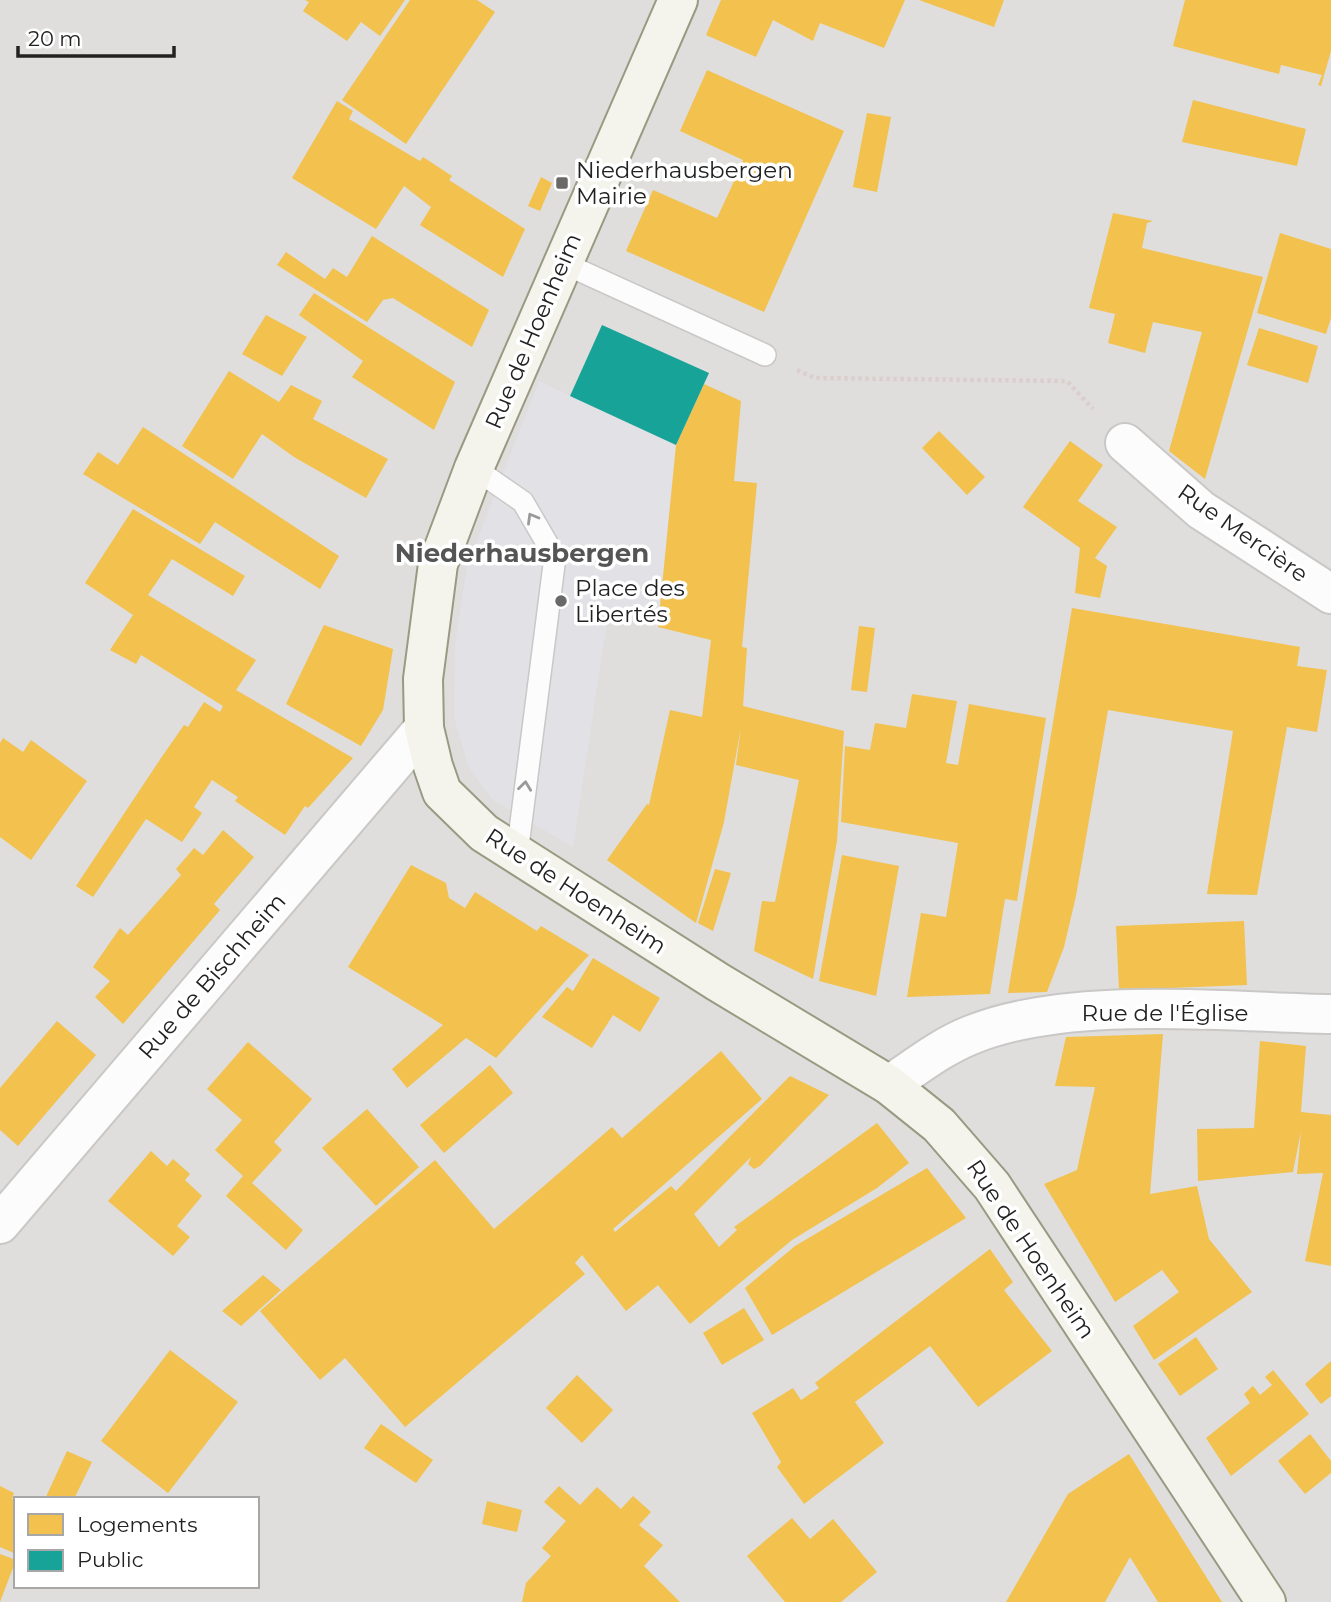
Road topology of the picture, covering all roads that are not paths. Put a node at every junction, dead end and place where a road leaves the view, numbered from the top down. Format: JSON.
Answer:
{"nodes":[{"id":1,"x":678,"y":0,"type":"edge"},
{"id":2,"x":563,"y":263,"type":"junction"},
{"id":3,"x":765,"y":355,"type":"dead end"},
{"id":4,"x":1125,"y":443,"type":"road end"},
{"id":5,"x":474,"y":468,"type":"junction"},
{"id":6,"x":1331,"y":594,"type":"edge"},
{"id":7,"x":424,"y":728,"type":"junction"},
{"id":8,"x":517,"y":854,"type":"junction"},
{"id":9,"x":1331,"y":1014,"type":"edge"},
{"id":10,"x":889,"y":1085,"type":"junction"},
{"id":11,"x":0,"y":1224,"type":"edge"},
{"id":12,"x":1266,"y":1602,"type":"edge"}],
"edges":[{"from":1,"to":2,"type":"street","name":"Rue de Hoenheim"},
{"from":2,"to":3,"type":"lane"},
{"from":2,"to":5,"type":"street","name":"Rue de Hoenheim"},
{"from":4,"to":6,"type":"street","name":"Rue Mercière"},
{"from":5,"to":7,"type":"street","name":"Rue de Hoenheim"},
{"from":8,"to":5,"type":"lane","one_way":true},
{"from":7,"to":8,"type":"street","name":"Rue de Hoenheim"},
{"from":7,"to":11,"type":"street","name":"Rue de Bischheim"},
{"from":8,"to":10,"type":"street","name":"Rue de Hoenheim"},
{"from":9,"to":10,"type":"street","name":"Rue de l'Église"},
{"from":10,"to":12,"type":"street","name":"Rue de Hoenheim"}]}
